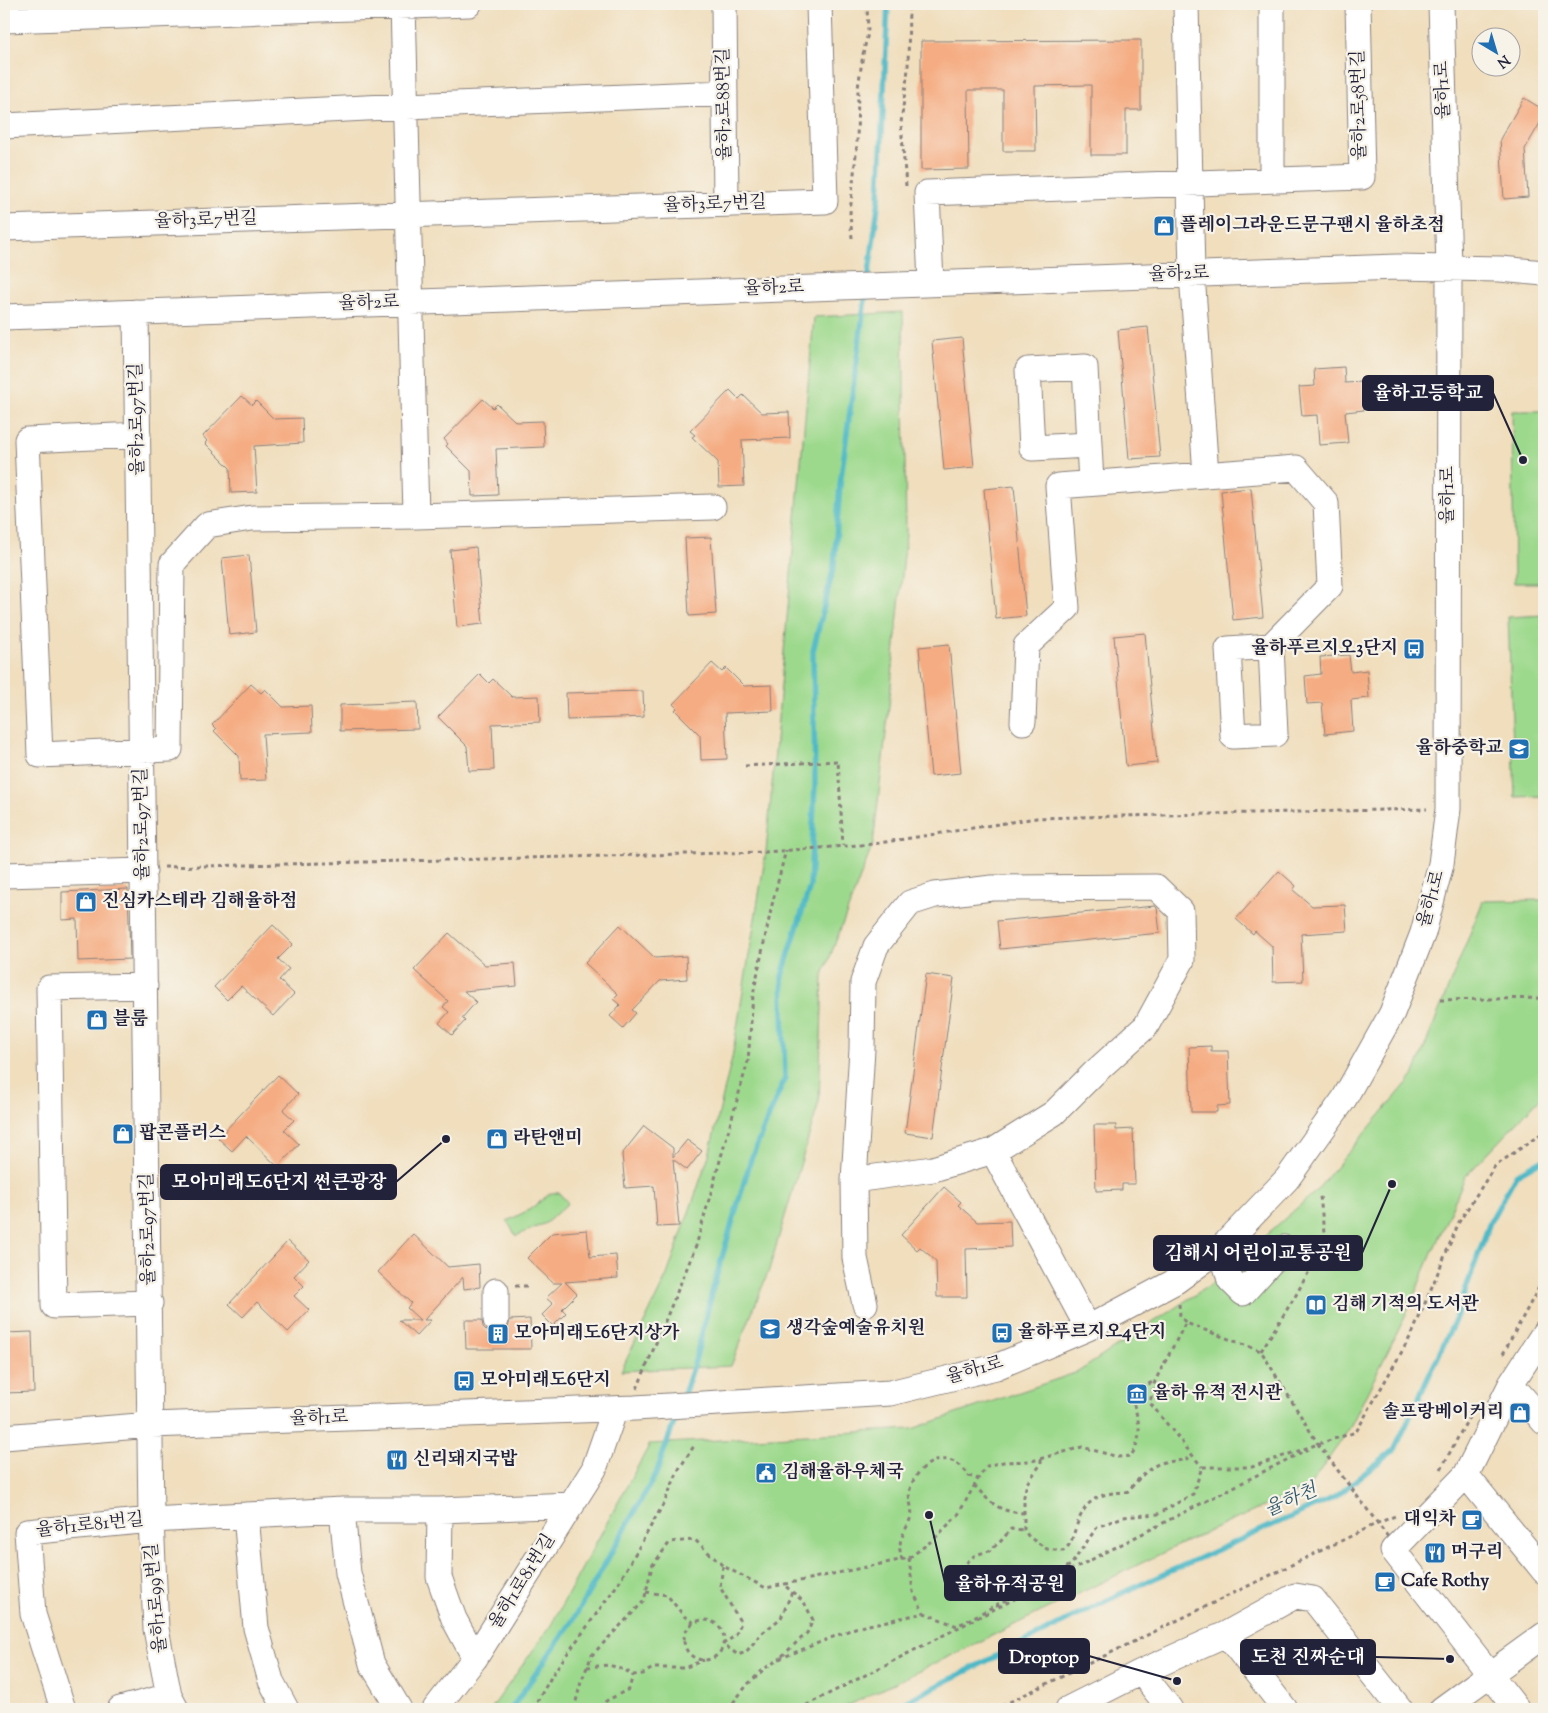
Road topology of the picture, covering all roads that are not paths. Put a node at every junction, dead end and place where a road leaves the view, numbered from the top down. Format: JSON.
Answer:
{"nodes":[{"id":1,"x":403,"y":4,"type":"edge"},
{"id":2,"x":469,"y":4,"type":"edge"},
{"id":3,"x":724,"y":4,"type":"edge"},
{"id":4,"x":819,"y":4,"type":"edge"},
{"id":5,"x":1186,"y":4,"type":"edge"},
{"id":6,"x":1272,"y":4,"type":"edge"},
{"id":7,"x":1358,"y":4,"type":"edge"},
{"id":8,"x":1441,"y":4,"type":"edge"},
{"id":9,"x":4,"y":20,"type":"edge"},
{"id":10,"x":725,"y":93,"type":"junction"},
{"id":11,"x":406,"y":106,"type":"junction"},
{"id":12,"x":4,"y":126,"type":"edge"},
{"id":13,"x":1272,"y":180,"type":"junction"},
{"id":14,"x":1190,"y":183,"type":"junction"},
{"id":15,"x":726,"y":204,"type":"junction"},
{"id":16,"x":408,"y":214,"type":"junction"},
{"id":17,"x":4,"y":228,"type":"edge"},
{"id":18,"x":1449,"y":267,"type":"junction"},
{"id":19,"x":1544,"y":273,"type":"edge"},
{"id":20,"x":1192,"y":274,"type":"junction"},
{"id":21,"x":931,"y":284,"type":"junction"},
{"id":22,"x":411,"y":302,"type":"junction"},
{"id":23,"x":136,"y":312,"type":"junction"},
{"id":24,"x":4,"y":317,"type":"edge"},
{"id":25,"x":138,"y":435,"type":"junction"},
{"id":26,"x":1089,"y":445,"type":"dead end"},
{"id":27,"x":1206,"y":475,"type":"junction"},
{"id":28,"x":1091,"y":483,"type":"junction"},
{"id":29,"x":713,"y":507,"type":"dead end"},
{"id":30,"x":416,"y":516,"type":"junction"},
{"id":31,"x":1271,"y":646,"type":"dead end"},
{"id":32,"x":1023,"y":722,"type":"dead end"},
{"id":33,"x":142,"y":750,"type":"junction"},
{"id":34,"x":152,"y":869,"type":"junction"},
{"id":35,"x":4,"y":875,"type":"edge"},
{"id":36,"x":145,"y":986,"type":"junction"},
{"id":37,"x":993,"y":1150,"type":"junction"},
{"id":38,"x":854,"y":1180,"type":"junction"},
{"id":39,"x":1221,"y":1248,"type":"junction"},
{"id":40,"x":1284,"y":1248,"type":"dead end"},
{"id":41,"x":496,"y":1291,"type":"dead end"},
{"id":42,"x":150,"y":1304,"type":"junction"},
{"id":43,"x":865,"y":1304,"type":"dead end"},
{"id":44,"x":496,"y":1320,"type":"dead end"},
{"id":45,"x":1088,"y":1328,"type":"junction"},
{"id":46,"x":1544,"y":1333,"type":"edge"},
{"id":47,"x":1511,"y":1384,"type":"junction"},
{"id":48,"x":626,"y":1408,"type":"junction"},
{"id":49,"x":1544,"y":1422,"type":"edge"},
{"id":50,"x":151,"y":1425,"type":"junction"},
{"id":51,"x":4,"y":1437,"type":"edge"},
{"id":52,"x":1466,"y":1475,"type":"junction"},
{"id":53,"x":572,"y":1505,"type":"junction"},
{"id":54,"x":342,"y":1510,"type":"junction"},
{"id":55,"x":440,"y":1510,"type":"junction"},
{"id":56,"x":246,"y":1514,"type":"junction"},
{"id":57,"x":151,"y":1520,"type":"junction"},
{"id":58,"x":1544,"y":1571,"type":"edge"},
{"id":59,"x":1226,"y":1634,"type":"junction"},
{"id":60,"x":1544,"y":1635,"type":"edge"},
{"id":61,"x":475,"y":1658,"type":"junction"},
{"id":62,"x":1141,"y":1672,"type":"junction"},
{"id":63,"x":1490,"y":1675,"type":"junction"},
{"id":64,"x":172,"y":1702,"type":"edge"},
{"id":65,"x":63,"y":1709,"type":"edge"},
{"id":66,"x":120,"y":1709,"type":"edge"},
{"id":67,"x":286,"y":1709,"type":"edge"},
{"id":68,"x":399,"y":1709,"type":"edge"},
{"id":69,"x":435,"y":1709,"type":"edge"},
{"id":70,"x":1068,"y":1709,"type":"edge"},
{"id":71,"x":1170,"y":1709,"type":"edge"},
{"id":72,"x":1285,"y":1709,"type":"edge"},
{"id":73,"x":1400,"y":1709,"type":"edge"},
{"id":74,"x":1442,"y":1709,"type":"edge"},
{"id":75,"x":1517,"y":1709,"type":"edge"}],
"edges":[{"from":1,"to":2,"type":"street"},
{"from":1,"to":9,"type":"street"},
{"from":1,"to":11,"type":"street"},
{"from":3,"to":10,"type":"street","name":"율하2로88번길"},
{"from":4,"to":15,"type":"street","name":"율하3로7번길"},
{"from":5,"to":14,"type":"street"},
{"from":6,"to":13,"type":"street"},
{"from":7,"to":13,"type":"street","name":"율하2로58번길"},
{"from":8,"to":18,"type":"street","name":"율하1로"},
{"from":10,"to":11,"type":"street"},
{"from":10,"to":15,"type":"street","name":"율하2로88번길"},
{"from":11,"to":12,"type":"street"},
{"from":11,"to":16,"type":"street"},
{"from":13,"to":14,"type":"street","name":"율하2로58번길"},
{"from":14,"to":20,"type":"street"},
{"from":14,"to":21,"type":"street","name":"율하2로58번길"},
{"from":15,"to":16,"type":"street","name":"율하3로7번길"},
{"from":16,"to":17,"type":"street","name":"율하3로7번길"},
{"from":16,"to":22,"type":"street"},
{"from":18,"to":19,"type":"street","name":"율하2로"},
{"from":18,"to":20,"type":"street","name":"율하2로"},
{"from":18,"to":39,"type":"street","name":"율하1로"},
{"from":20,"to":21,"type":"street","name":"율하2로"},
{"from":20,"to":27,"type":"street"},
{"from":21,"to":22,"type":"street","name":"율하2로"},
{"from":22,"to":23,"type":"street","name":"율하2로"},
{"from":22,"to":30,"type":"street"},
{"from":23,"to":24,"type":"street","name":"율하2로"},
{"from":23,"to":25,"type":"street","name":"율하2로97번길"},
{"from":25,"to":33,"type":"street","name":"율하2로97번길"},
{"from":25,"to":33,"type":"street"},
{"from":26,"to":28,"type":"street"},
{"from":27,"to":28,"type":"street"},
{"from":27,"to":31,"type":"street"},
{"from":28,"to":32,"type":"street"},
{"from":29,"to":30,"type":"street"},
{"from":30,"to":33,"type":"street"},
{"from":33,"to":34,"type":"street","name":"율하2로97번길"},
{"from":34,"to":35,"type":"street"},
{"from":34,"to":36,"type":"street","name":"율하2로97번길"},
{"from":36,"to":42,"type":"street","name":"율하2로97번길"},
{"from":36,"to":42,"type":"street"},
{"from":37,"to":38,"type":"street"},
{"from":37,"to":38,"type":"street"},
{"from":37,"to":45,"type":"street"},
{"from":38,"to":43,"type":"street"},
{"from":39,"to":40,"type":"street"},
{"from":39,"to":45,"type":"street","name":"율하1로"},
{"from":41,"to":44,"type":"street"},
{"from":42,"to":50,"type":"street","name":"율하2로97번길"},
{"from":45,"to":48,"type":"street","name":"율하1로"},
{"from":46,"to":47,"type":"street"},
{"from":47,"to":49,"type":"street"},
{"from":47,"to":52,"type":"street"},
{"from":48,"to":50,"type":"street","name":"율하1로"},
{"from":48,"to":53,"type":"street","name":"율하1로81번길"},
{"from":50,"to":51,"type":"street","name":"율하1로"},
{"from":50,"to":57,"type":"street","name":"율하1로99번길"},
{"from":52,"to":58,"type":"street"},
{"from":52,"to":63,"type":"street"},
{"from":53,"to":55,"type":"street","name":"율하1로81번길"},
{"from":53,"to":61,"type":"street","name":"율하1로81번길"},
{"from":54,"to":55,"type":"street","name":"율하1로81번길"},
{"from":54,"to":56,"type":"street","name":"율하1로81번길"},
{"from":54,"to":68,"type":"street"},
{"from":55,"to":61,"type":"street","name":"율하1로81번길"},
{"from":56,"to":57,"type":"street","name":"율하1로81번길"},
{"from":56,"to":67,"type":"street"},
{"from":57,"to":64,"type":"street","name":"율하1로99번길"},
{"from":57,"to":65,"type":"street","name":"율하1로81번길"},
{"from":59,"to":62,"type":"street"},
{"from":59,"to":72,"type":"street"},
{"from":59,"to":73,"type":"street"},
{"from":60,"to":63,"type":"street"},
{"from":61,"to":69,"type":"street","name":"율하1로81번길"},
{"from":62,"to":70,"type":"street"},
{"from":62,"to":71,"type":"street"},
{"from":63,"to":74,"type":"street"},
{"from":63,"to":75,"type":"street"},
{"from":64,"to":66,"type":"street"}]}
